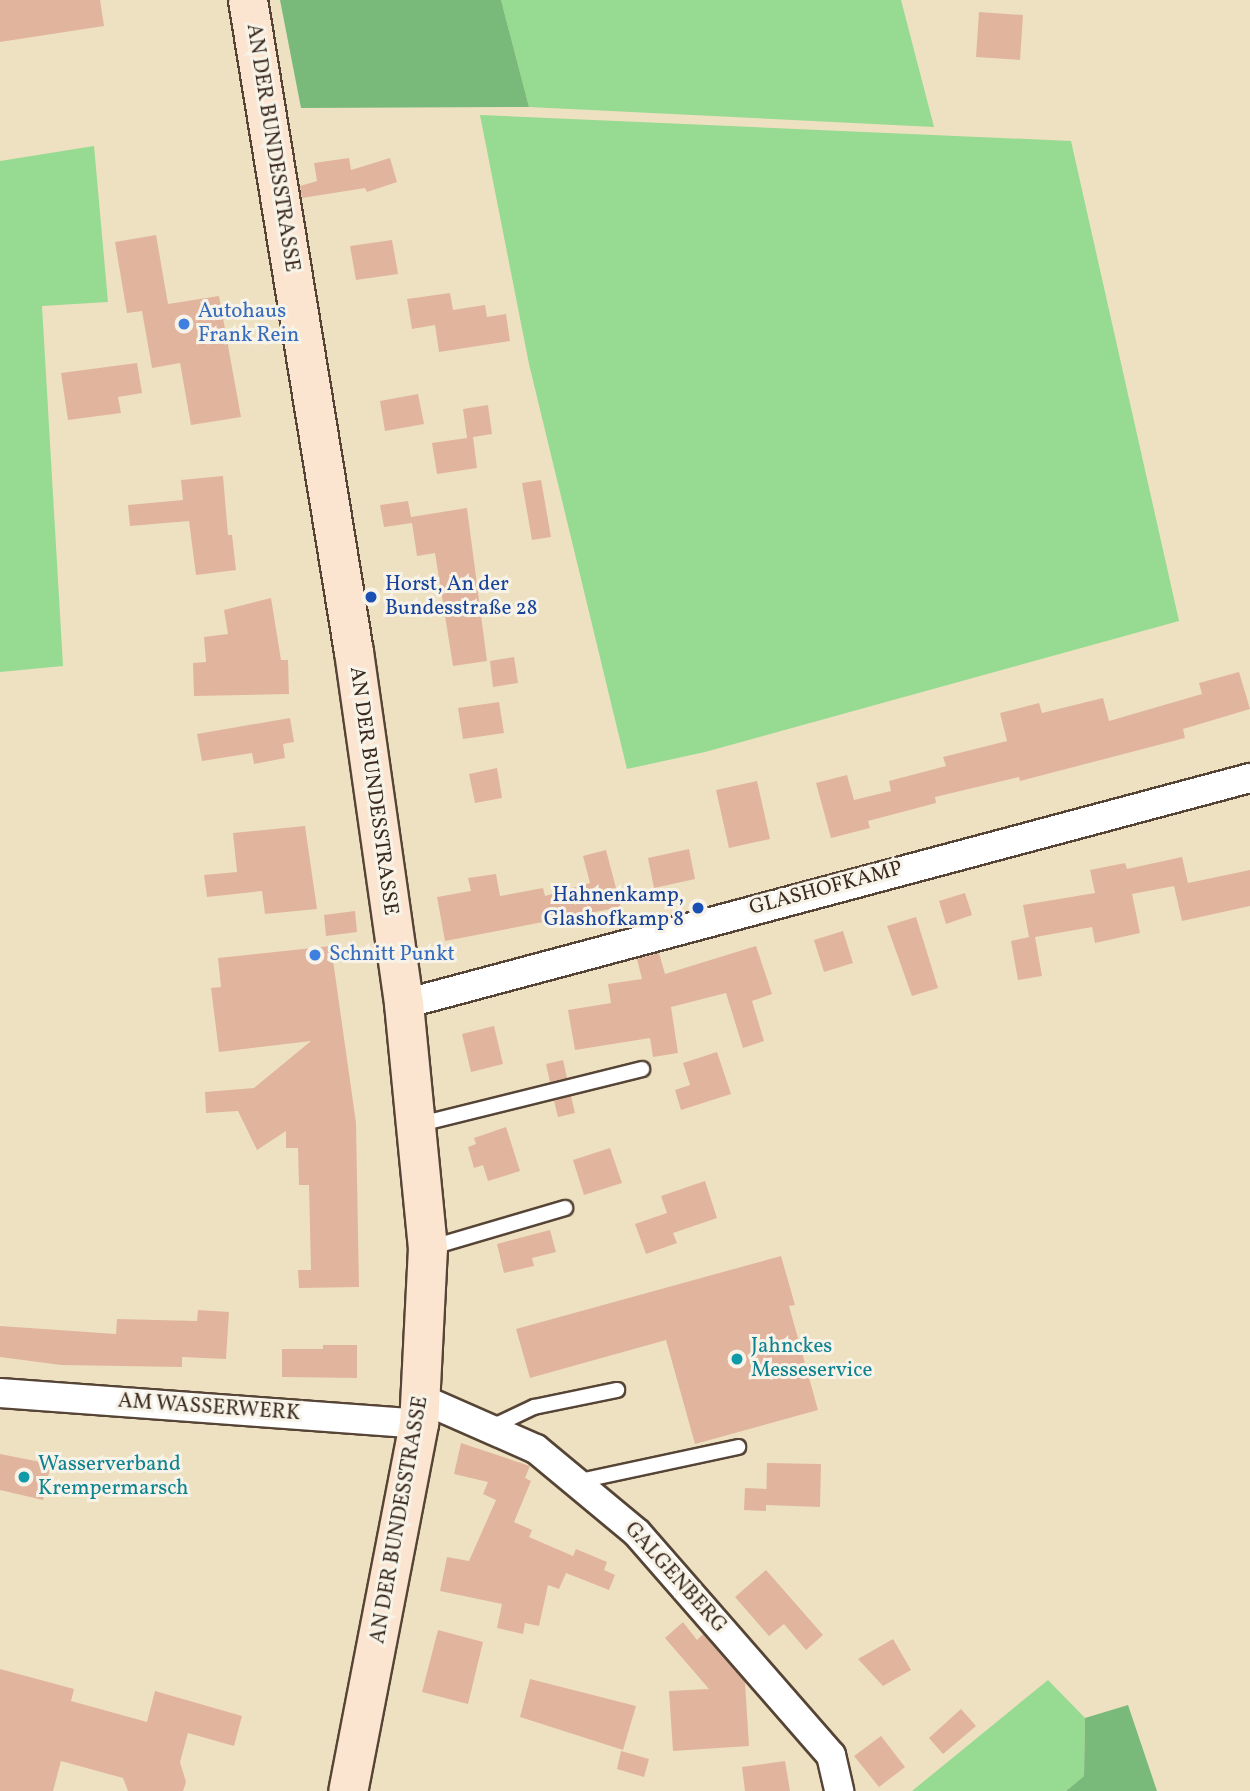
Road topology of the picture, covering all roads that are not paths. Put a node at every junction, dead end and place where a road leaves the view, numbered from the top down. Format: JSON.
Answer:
{"nodes":[{"id":1,"x":248,"y":0,"type":"edge"},
{"id":2,"x":1250,"y":778,"type":"edge"},
{"id":3,"x":404,"y":1004,"type":"junction"},
{"id":4,"x":642,"y":1069,"type":"dead end"},
{"id":5,"x":415,"y":1125,"type":"junction"},
{"id":6,"x":565,"y":1208,"type":"dead end"},
{"id":7,"x":428,"y":1248,"type":"junction"},
{"id":8,"x":617,"y":1390,"type":"dead end"},
{"id":9,"x":0,"y":1393,"type":"edge"},
{"id":10,"x":421,"y":1411,"type":"junction"},
{"id":11,"x":492,"y":1427,"type":"junction"},
{"id":12,"x":738,"y":1447,"type":"dead end"},
{"id":13,"x":575,"y":1482,"type":"junction"},
{"id":14,"x":348,"y":1791,"type":"edge"},
{"id":15,"x":839,"y":1791,"type":"edge"}],
"edges":[{"from":1,"to":3,"type":"main road","name":"AN DER BUNDESSTRASSE"},
{"from":2,"to":3,"type":"street","name":"GLASHOFKAMP"},
{"from":3,"to":5,"type":"main road","name":"AN DER BUNDESSTRASSE"},
{"from":4,"to":5,"type":"lane"},
{"from":5,"to":7,"type":"main road","name":"AN DER BUNDESSTRASSE"},
{"from":6,"to":7,"type":"lane"},
{"from":7,"to":10,"type":"main road","name":"AN DER BUNDESSTRASSE"},
{"from":8,"to":11,"type":"lane"},
{"from":9,"to":10,"type":"street","name":"AM WASSERWERK"},
{"from":10,"to":11,"type":"street","name":"GALGENBERG"},
{"from":10,"to":14,"type":"main road","name":"AN DER BUNDESSTRASSE"},
{"from":11,"to":13,"type":"street","name":"GALGENBERG"},
{"from":12,"to":13,"type":"lane"},
{"from":13,"to":15,"type":"street","name":"GALGENBERG"}]}
